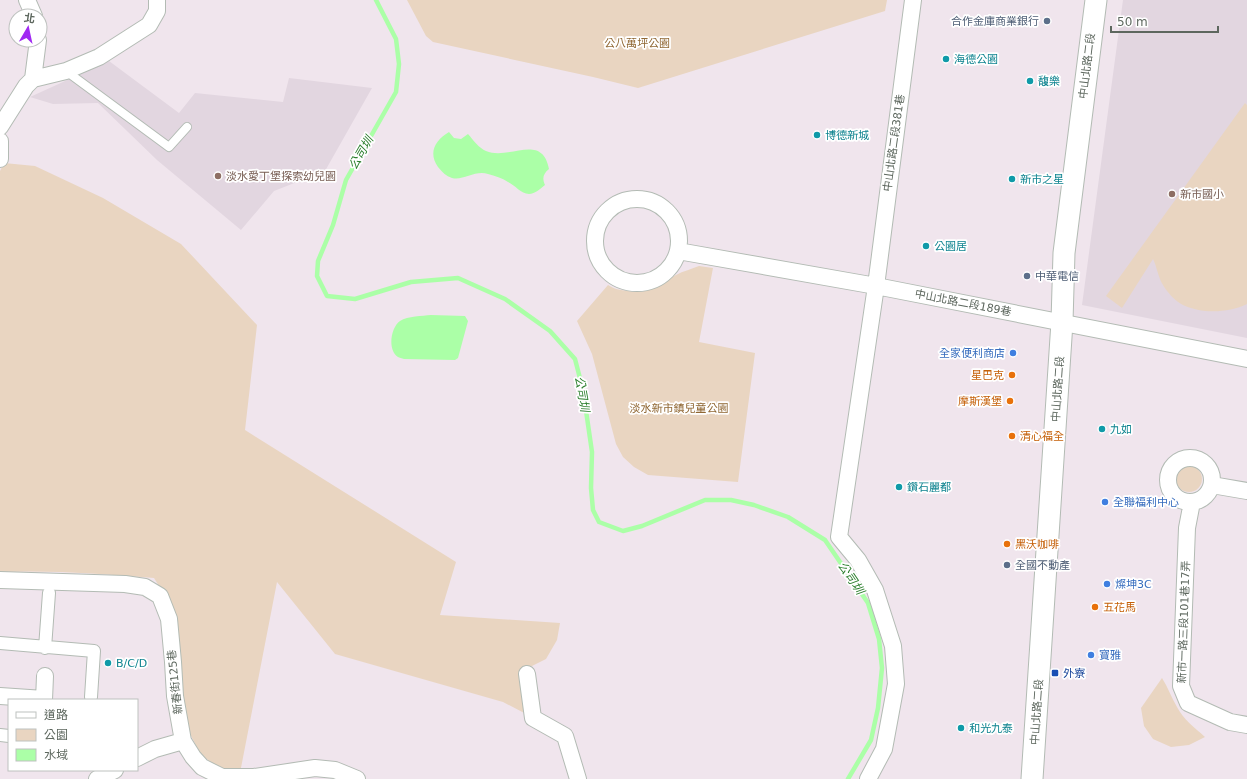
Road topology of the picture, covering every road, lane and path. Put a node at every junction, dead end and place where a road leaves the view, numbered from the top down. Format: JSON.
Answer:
{"nodes":[{"id":1,"x":157,"y":0,"type":"edge"},
{"id":2,"x":913,"y":0,"type":"edge"},
{"id":3,"x":1096,"y":0,"type":"edge"},
{"id":4,"x":37,"y":48,"type":"edge"},
{"id":5,"x":66,"y":70,"type":"junction"},
{"id":6,"x":33,"y":79,"type":"junction"},
{"id":7,"x":0,"y":127,"type":"edge"},
{"id":8,"x":187,"y":127,"type":"dead end"},
{"id":9,"x":0,"y":141,"type":"edge"},
{"id":10,"x":0,"y":158,"type":"edge"},
{"id":11,"x":678,"y":251,"type":"junction"},
{"id":12,"x":876,"y":286,"type":"junction"},
{"id":13,"x":1062,"y":322,"type":"junction"},
{"id":14,"x":1247,"y":359,"type":"edge"},
{"id":15,"x":1212,"y":485,"type":"junction"},
{"id":16,"x":1247,"y":491,"type":"edge"},
{"id":17,"x":1192,"y":502,"type":"junction"},
{"id":18,"x":0,"y":580,"type":"edge"},
{"id":19,"x":49,"y":593,"type":"dead end"},
{"id":20,"x":0,"y":643,"type":"edge"},
{"id":21,"x":45,"y":648,"type":"junction"},
{"id":22,"x":527,"y":674,"type":"dead end"},
{"id":23,"x":45,"y":676,"type":"dead end"},
{"id":24,"x":0,"y":696,"type":"edge"},
{"id":25,"x":91,"y":697,"type":"dead end"},
{"id":26,"x":33,"y":699,"type":"edge"},
{"id":27,"x":44,"y":699,"type":"edge"},
{"id":28,"x":1247,"y":725,"type":"edge"},
{"id":29,"x":183,"y":741,"type":"junction"},
{"id":30,"x":138,"y":758,"type":"edge"},
{"id":31,"x":113,"y":771,"type":"edge"},
{"id":32,"x":97,"y":779,"type":"edge"},
{"id":33,"x":357,"y":779,"type":"edge"},
{"id":34,"x":578,"y":779,"type":"edge"},
{"id":35,"x":868,"y":779,"type":"edge"},
{"id":36,"x":1032,"y":779,"type":"edge"}],
"edges":[{"from":1,"to":5,"type":"street"},
{"from":2,"to":12,"type":"street","name":"中山北路二段381巷"},
{"from":3,"to":13,"type":"street","name":"中山北路二段"},
{"from":4,"to":6,"type":"street"},
{"from":5,"to":6,"type":"street"},
{"from":5,"to":8,"type":"lane"},
{"from":6,"to":7,"type":"street"},
{"from":9,"to":10,"type":"street"},
{"from":11,"to":11,"type":"street"},
{"from":11,"to":12,"type":"street","name":"中山北路二段189巷"},
{"from":12,"to":13,"type":"street","name":"中山北路二段189巷"},
{"from":12,"to":35,"type":"street","name":"中山北路二段381巷"},
{"from":13,"to":14,"type":"street","name":"中山北路二段189巷"},
{"from":13,"to":36,"type":"street","name":"中山北路二段"},
{"from":15,"to":16,"type":"street"},
{"from":15,"to":17,"type":"street"},
{"from":15,"to":17,"type":"street"},
{"from":17,"to":28,"type":"street","name":"新市一路三段101巷17弄"},
{"from":18,"to":29,"type":"street","name":"新春街125巷"},
{"from":19,"to":21,"type":"street"},
{"from":20,"to":21,"type":"street"},
{"from":21,"to":25,"type":"street"},
{"from":22,"to":34,"type":"street"},
{"from":23,"to":27,"type":"street"},
{"from":24,"to":26,"type":"street"},
{"from":29,"to":30,"type":"street"},
{"from":29,"to":33,"type":"street","name":"新春街125巷"},
{"from":31,"to":32,"type":"street"}]}
